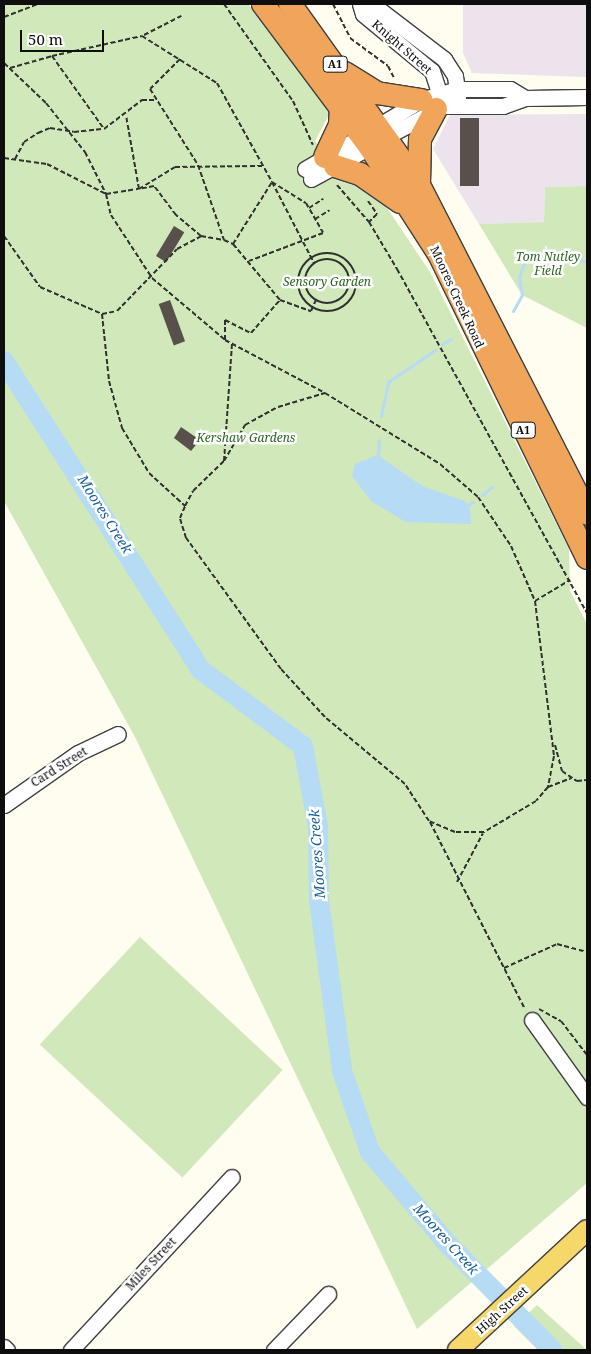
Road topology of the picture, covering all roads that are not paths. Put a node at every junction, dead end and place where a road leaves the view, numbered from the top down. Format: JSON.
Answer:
{"nodes":[{"id":1,"x":263,"y":4,"type":"edge"},
{"id":2,"x":290,"y":4,"type":"edge"},
{"id":3,"x":360,"y":4,"type":"edge"},
{"id":4,"x":372,"y":4,"type":"edge"},
{"id":5,"x":340,"y":70,"type":"junction"},
{"id":6,"x":458,"y":96,"type":"junction"},
{"id":7,"x":587,"y":98,"type":"edge"},
{"id":8,"x":435,"y":102,"type":"junction"},
{"id":9,"x":341,"y":106,"type":"junction"},
{"id":10,"x":374,"y":136,"type":"junction"},
{"id":11,"x":327,"y":164,"type":"junction"},
{"id":12,"x":308,"y":174,"type":"dead end"},
{"id":13,"x":419,"y":185,"type":"junction"},
{"id":14,"x":411,"y":211,"type":"junction"},
{"id":15,"x":587,"y":513,"type":"edge"},
{"id":16,"x":587,"y":558,"type":"edge"},
{"id":17,"x":118,"y":734,"type":"dead end"},
{"id":18,"x":4,"y":805,"type":"edge"},
{"id":19,"x":533,"y":1012,"type":"road end"},
{"id":20,"x":587,"y":1097,"type":"edge"},
{"id":21,"x":232,"y":1177,"type":"dead end"},
{"id":22,"x":587,"y":1230,"type":"edge"},
{"id":23,"x":587,"y":1245,"type":"edge"},
{"id":24,"x":547,"y":1270,"type":"junction"},
{"id":25,"x":328,"y":1294,"type":"dead end"},
{"id":26,"x":4,"y":1347,"type":"edge"},
{"id":27,"x":7,"y":1350,"type":"edge"},
{"id":28,"x":71,"y":1350,"type":"edge"},
{"id":29,"x":274,"y":1350,"type":"edge"},
{"id":30,"x":458,"y":1350,"type":"edge"}],
"edges":[{"from":1,"to":9,"type":"highway","name":"Moores Creek Road","number":"A1"},
{"from":2,"to":5,"type":"highway","name":"Moores Creek Road","number":"A1"},
{"from":3,"to":8,"type":"street","name":"Knight Street"},
{"from":4,"to":6,"type":"street","name":"Knight Street"},
{"from":5,"to":8,"type":"highway"},
{"from":5,"to":10,"type":"highway","name":"Moores Creek Road","number":"A1"},
{"from":6,"to":7,"type":"street"},
{"from":6,"to":8,"type":"street"},
{"from":8,"to":10,"type":"street"},
{"from":8,"to":13,"type":"highway"},
{"from":9,"to":10,"type":"highway","name":"Moores Creek Road","number":"A1"},
{"from":9,"to":11,"type":"highway"},
{"from":10,"to":11,"type":"street"},
{"from":10,"to":13,"type":"highway","name":"Moores Creek Road","number":"A1"},
{"from":10,"to":14,"type":"highway","name":"Moores Creek Road","number":"A1"},
{"from":11,"to":12,"type":"street"},
{"from":11,"to":14,"type":"highway"},
{"from":13,"to":15,"type":"highway","name":"Moores Creek Road","number":"A1"},
{"from":14,"to":16,"type":"highway","name":"Moores Creek Road","number":"A1"},
{"from":17,"to":18,"type":"street","name":"Card Street"},
{"from":19,"to":20,"type":"street"},
{"from":21,"to":28,"type":"street","name":"Miles Street"},
{"from":22,"to":24,"type":"main road","name":"High Street"},
{"from":23,"to":24,"type":"main road","name":"High Street"},
{"from":24,"to":30,"type":"main road","name":"High Street"},
{"from":25,"to":29,"type":"street"},
{"from":26,"to":27,"type":"street"}]}
